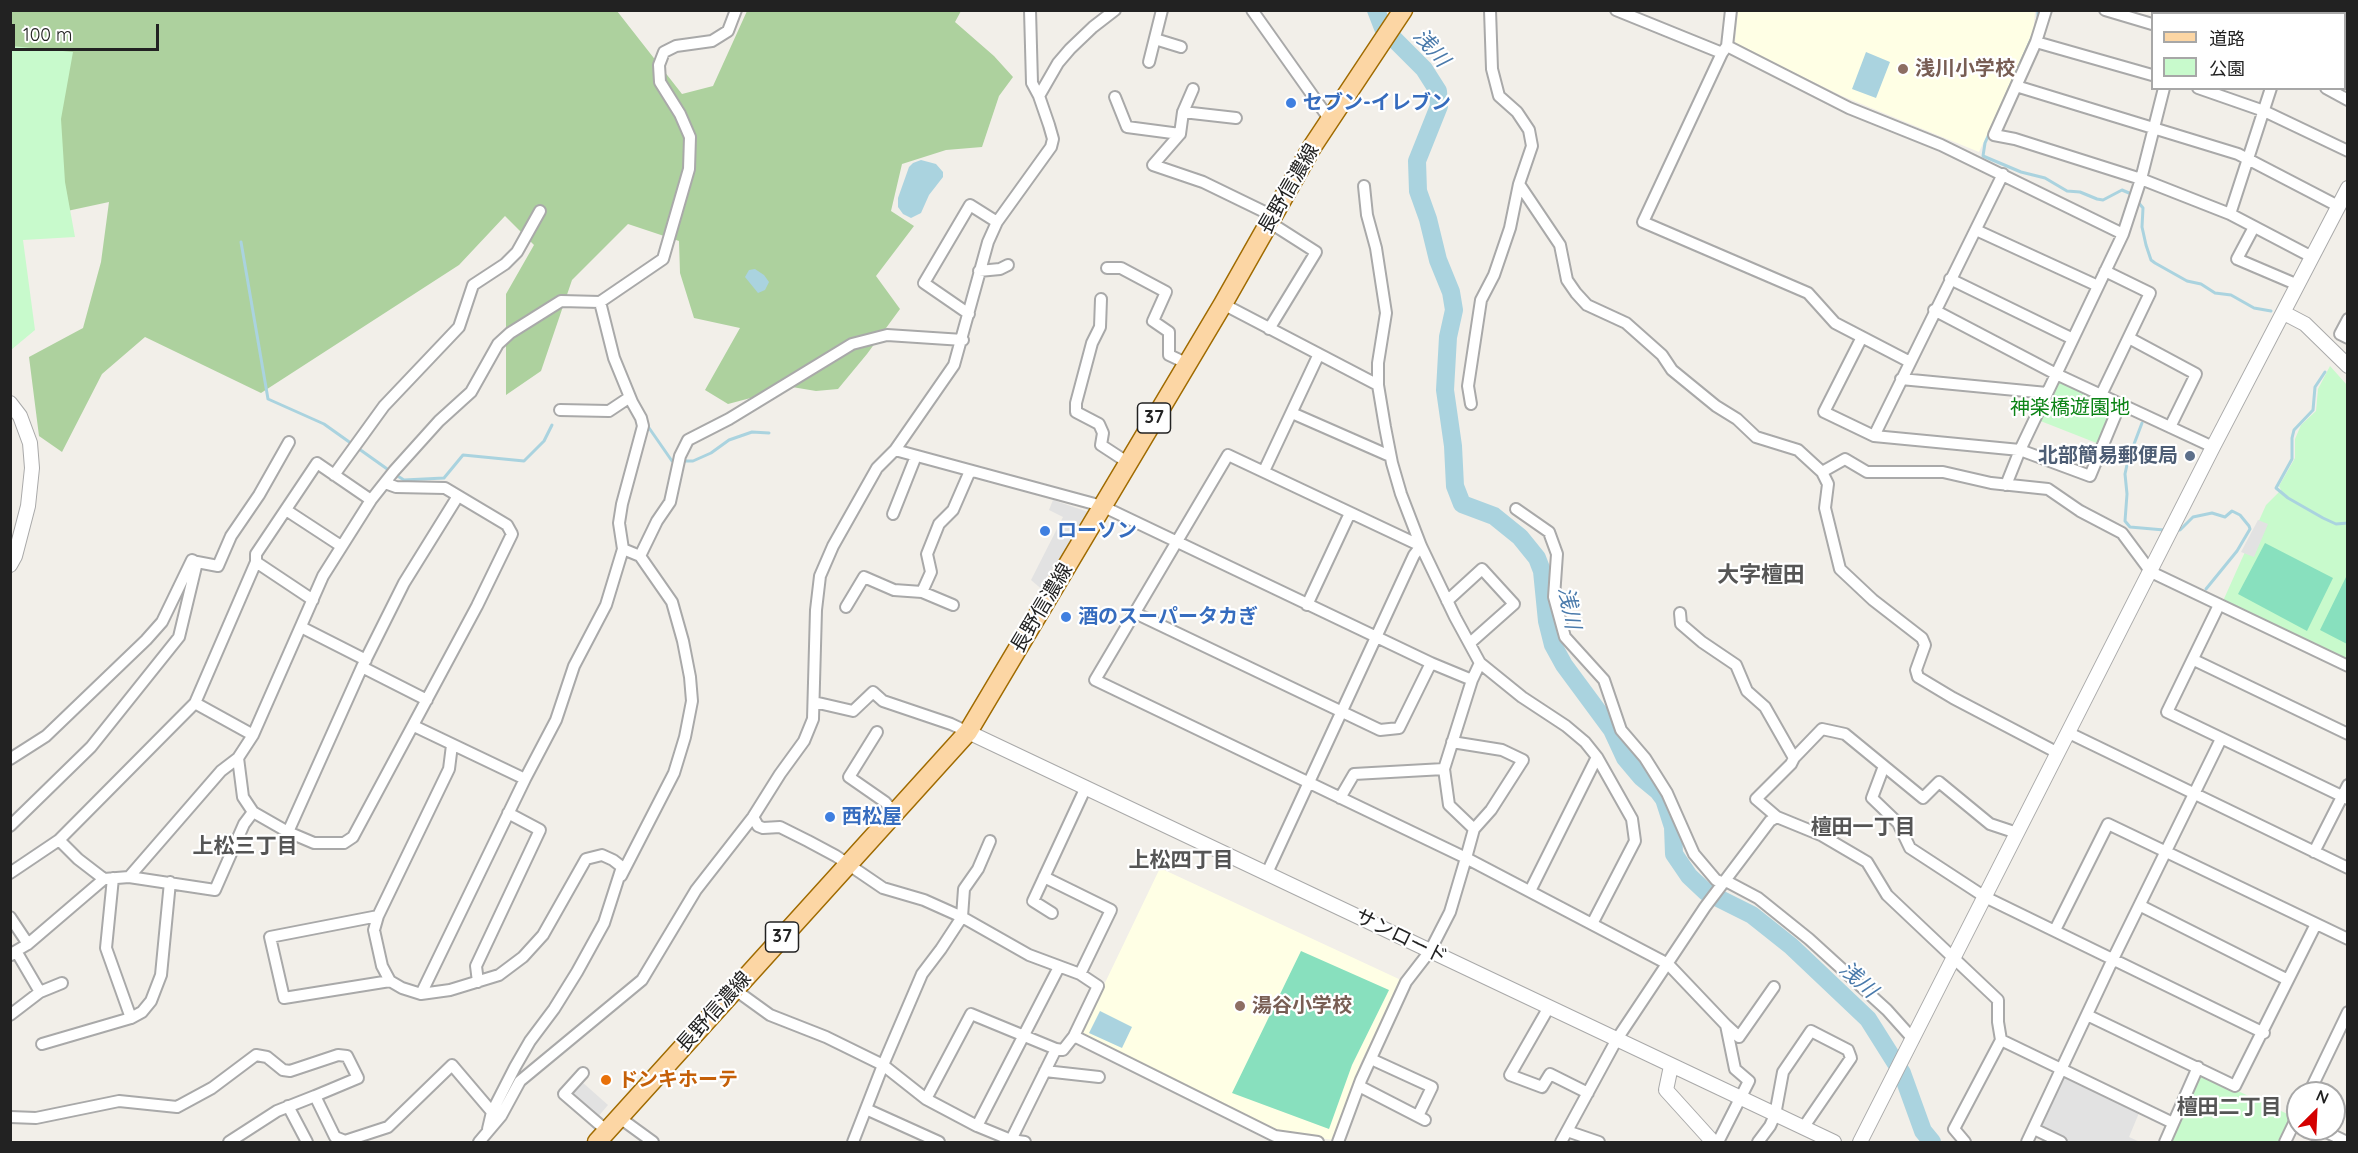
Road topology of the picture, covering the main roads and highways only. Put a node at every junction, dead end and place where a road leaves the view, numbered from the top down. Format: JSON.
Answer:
{"nodes":[{"id":1,"x":1403,"y":10,"type":"edge"},
{"id":2,"x":602,"y":1137,"type":"edge"}],
"edges":[{"from":1,"to":2,"type":"main road","name":"長野信濃線","number":"37"}]}
